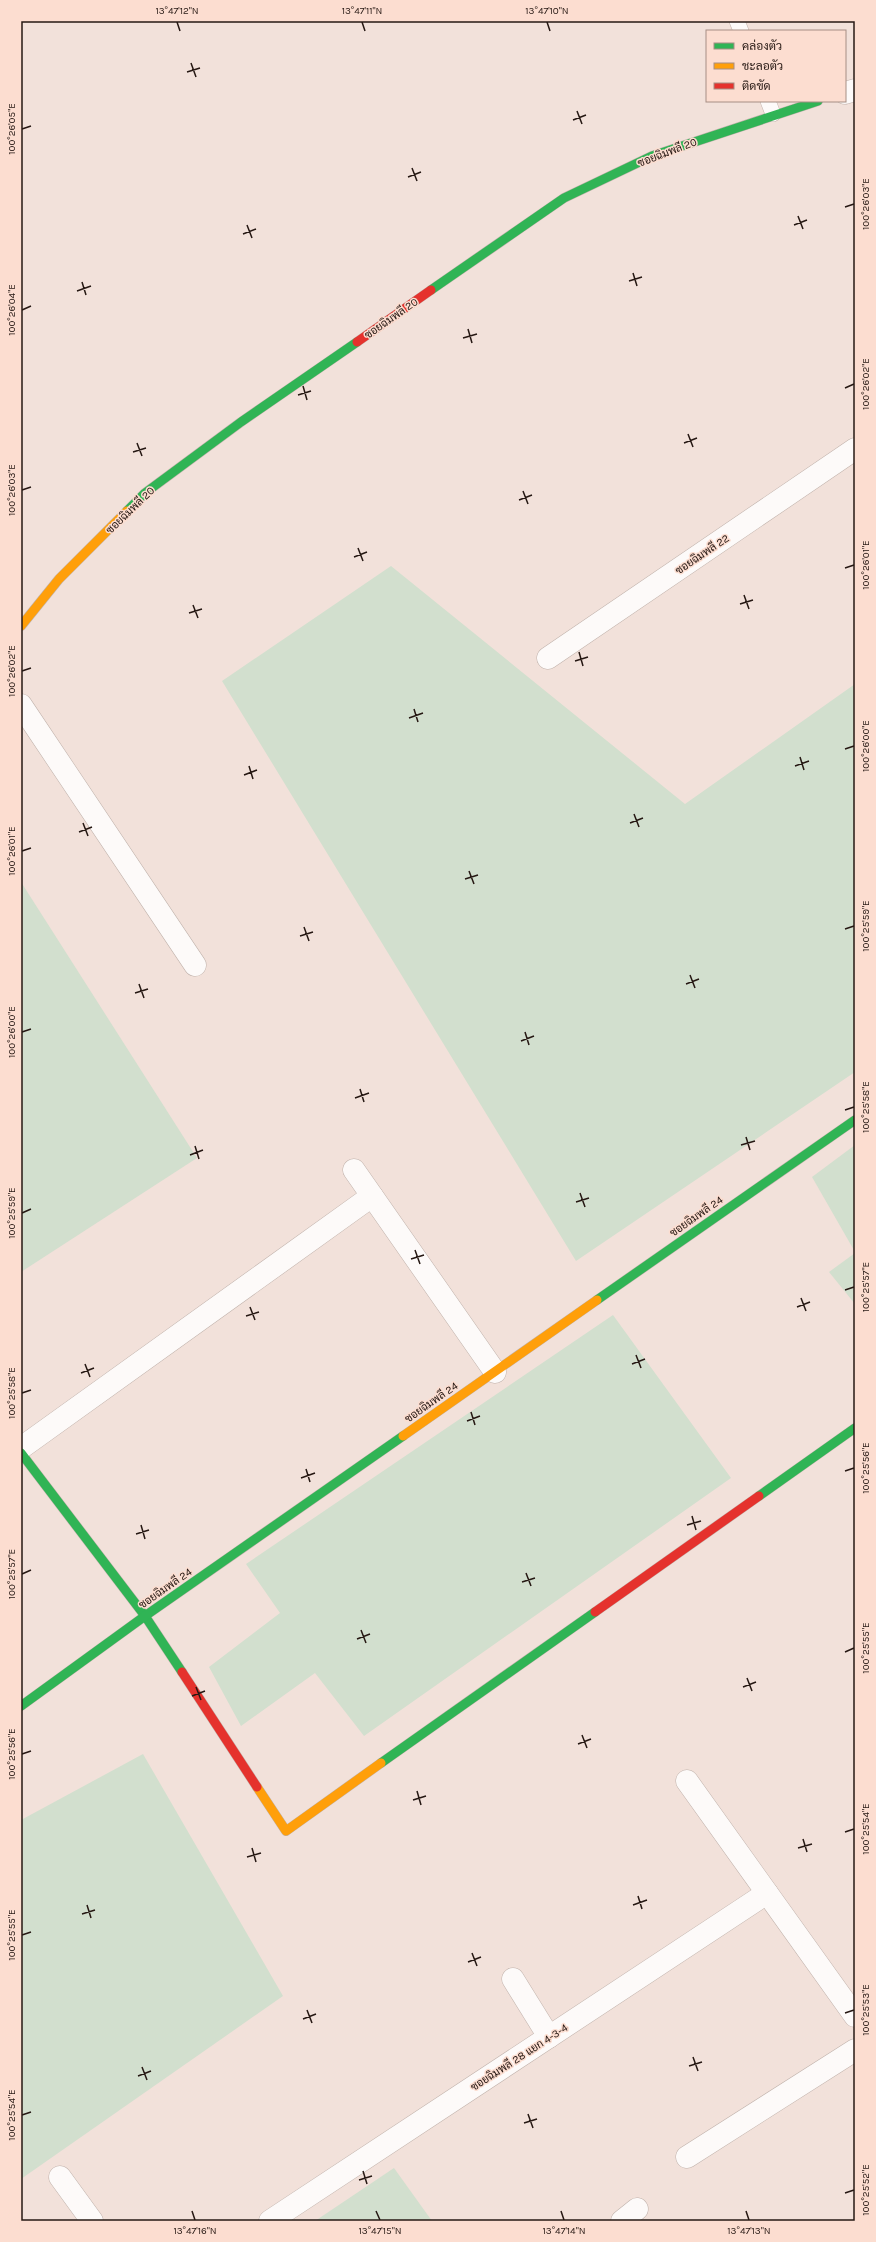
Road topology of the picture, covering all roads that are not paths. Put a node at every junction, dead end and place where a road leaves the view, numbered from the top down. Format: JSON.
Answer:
{"nodes":[{"id":1,"x":811,"y":102,"type":"edge"},
{"id":2,"x":771,"y":108,"type":"edge"},
{"id":3,"x":855,"y":450,"type":"edge"},
{"id":4,"x":21,"y":626,"type":"edge"},
{"id":5,"x":548,"y":658,"type":"dead end"},
{"id":6,"x":21,"y":705,"type":"edge"},
{"id":7,"x":195,"y":965,"type":"dead end"},
{"id":8,"x":855,"y":1120,"type":"edge"},
{"id":9,"x":354,"y":1170,"type":"dead end"},
{"id":10,"x":372,"y":1196,"type":"junction"},
{"id":11,"x":495,"y":1372,"type":"junction"},
{"id":12,"x":855,"y":1428,"type":"edge"},
{"id":13,"x":21,"y":1448,"type":"edge"},
{"id":14,"x":21,"y":1453,"type":"edge"},
{"id":15,"x":145,"y":1616,"type":"junction"},
{"id":16,"x":21,"y":1706,"type":"edge"},
{"id":17,"x":687,"y":1781,"type":"dead end"},
{"id":18,"x":767,"y":1893,"type":"junction"},
{"id":19,"x":513,"y":1979,"type":"dead end"},
{"id":20,"x":855,"y":2016,"type":"edge"},
{"id":21,"x":550,"y":2037,"type":"junction"},
{"id":22,"x":855,"y":2050,"type":"edge"},
{"id":23,"x":687,"y":2157,"type":"dead end"},
{"id":24,"x":60,"y":2177,"type":"dead end"},
{"id":25,"x":92,"y":2221,"type":"edge"},
{"id":26,"x":270,"y":2221,"type":"edge"}],
"edges":[{"from":1,"to":2,"type":"street","name":"ซอยฉิมพลี 20"},
{"from":2,"to":4,"type":"street","name":"ซอยฉิมพลี 20"},
{"from":3,"to":5,"type":"street","name":"ซอยฉิมพลี 22"},
{"from":6,"to":7,"type":"street"},
{"from":8,"to":11,"type":"street","name":"ซอยฉิมพลี 24"},
{"from":9,"to":10,"type":"street"},
{"from":10,"to":11,"type":"street"},
{"from":10,"to":13,"type":"street"},
{"from":11,"to":15,"type":"street","name":"ซอยฉิมพลี 24"},
{"from":12,"to":15,"type":"street"},
{"from":14,"to":15,"type":"street"},
{"from":15,"to":16,"type":"street","name":"ซอยฉิมพลี 24"},
{"from":17,"to":18,"type":"street"},
{"from":18,"to":20,"type":"street"},
{"from":18,"to":21,"type":"street","name":"ซอยฉิมพลี 28 แยก 4-3-4"},
{"from":19,"to":21,"type":"street"},
{"from":21,"to":26,"type":"street","name":"ซอยฉิมพลี 28 แยก 4-3-4"},
{"from":22,"to":23,"type":"street"},
{"from":24,"to":25,"type":"street"}]}
